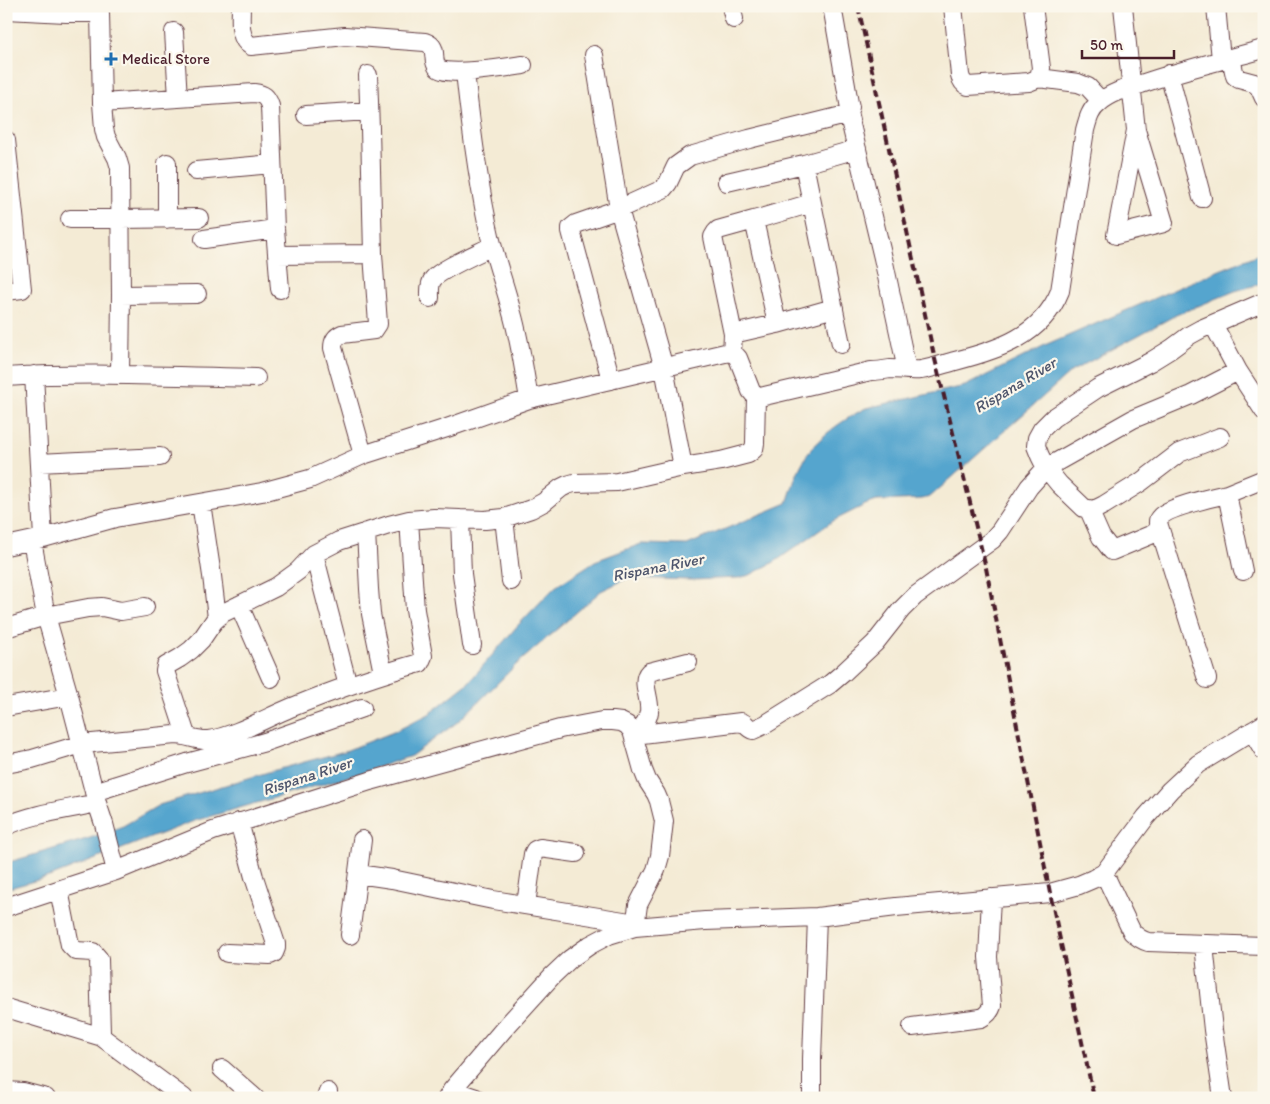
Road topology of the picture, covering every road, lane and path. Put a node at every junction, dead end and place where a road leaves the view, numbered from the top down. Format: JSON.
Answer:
{"nodes":[{"id":1,"x":241,"y":6,"type":"edge"},
{"id":2,"x":832,"y":6,"type":"edge"},
{"id":3,"x":952,"y":6,"type":"edge"},
{"id":4,"x":1033,"y":6,"type":"edge"},
{"id":5,"x":1124,"y":6,"type":"edge"},
{"id":6,"x":1216,"y":6,"type":"edge"},
{"id":7,"x":6,"y":10,"type":"edge"},
{"id":8,"x":100,"y":10,"type":"edge"},
{"id":9,"x":174,"y":32,"type":"dead end"},
{"id":10,"x":1264,"y":49,"type":"edge"},
{"id":11,"x":594,"y":55,"type":"dead end"},
{"id":12,"x":1226,"y":59,"type":"junction"},
{"id":13,"x":523,"y":65,"type":"dead end"},
{"id":14,"x":465,"y":72,"type":"junction"},
{"id":15,"x":1169,"y":74,"type":"junction"},
{"id":16,"x":368,"y":76,"type":"dead end"},
{"id":17,"x":1039,"y":78,"type":"junction"},
{"id":18,"x":1132,"y":87,"type":"junction"},
{"id":19,"x":178,"y":98,"type":"junction"},
{"id":20,"x":1264,"y":98,"type":"edge"},
{"id":21,"x":1101,"y":101,"type":"junction"},
{"id":22,"x":102,"y":104,"type":"junction"},
{"id":23,"x":369,"y":111,"type":"junction"},
{"id":24,"x":848,"y":112,"type":"junction"},
{"id":25,"x":306,"y":115,"type":"dead end"},
{"id":26,"x":1136,"y":130,"type":"junction"},
{"id":27,"x":6,"y":140,"type":"edge"},
{"id":28,"x":857,"y":149,"type":"junction"},
{"id":29,"x":167,"y":163,"type":"dead end"},
{"id":30,"x":272,"y":164,"type":"junction"},
{"id":31,"x":804,"y":164,"type":"junction"},
{"id":32,"x":196,"y":171,"type":"dead end"},
{"id":33,"x":727,"y":182,"type":"dead end"},
{"id":34,"x":1202,"y":198,"type":"dead end"},
{"id":35,"x":812,"y":202,"type":"junction"},
{"id":36,"x":619,"y":209,"type":"junction"},
{"id":37,"x":70,"y":218,"type":"dead end"},
{"id":38,"x":199,"y":218,"type":"dead end"},
{"id":39,"x":120,"y":219,"type":"junction"},
{"id":40,"x":167,"y":219,"type":"junction"},
{"id":41,"x":754,"y":220,"type":"junction"},
{"id":42,"x":275,"y":229,"type":"junction"},
{"id":43,"x":204,"y":239,"type":"dead end"},
{"id":44,"x":492,"y":246,"type":"junction"},
{"id":45,"x":373,"y":254,"type":"junction"},
{"id":46,"x":277,"y":255,"type":"junction"},
{"id":47,"x":280,"y":289,"type":"dead end"},
{"id":48,"x":6,"y":292,"type":"edge"},
{"id":49,"x":198,"y":294,"type":"dead end"},
{"id":50,"x":122,"y":295,"type":"junction"},
{"id":51,"x":430,"y":298,"type":"dead end"},
{"id":52,"x":1263,"y":304,"type":"edge"},
{"id":53,"x":834,"y":308,"type":"junction"},
{"id":54,"x":777,"y":324,"type":"junction"},
{"id":55,"x":1212,"y":324,"type":"junction"},
{"id":56,"x":733,"y":334,"type":"junction"},
{"id":57,"x":840,"y":344,"type":"dead end"},
{"id":58,"x":732,"y":353,"type":"junction"},
{"id":59,"x":664,"y":368,"type":"junction"},
{"id":60,"x":907,"y":370,"type":"junction"},
{"id":61,"x":1238,"y":371,"type":"junction"},
{"id":62,"x":34,"y":375,"type":"junction"},
{"id":63,"x":120,"y":375,"type":"junction"},
{"id":64,"x":6,"y":377,"type":"edge"},
{"id":65,"x":256,"y":378,"type":"dead end"},
{"id":66,"x":611,"y":380,"type":"junction"},
{"id":67,"x":756,"y":397,"type":"junction"},
{"id":68,"x":529,"y":399,"type":"junction"},
{"id":69,"x":1264,"y":411,"type":"edge"},
{"id":70,"x":1220,"y":437,"type":"dead end"},
{"id":71,"x":363,"y":455,"type":"junction"},
{"id":72,"x":160,"y":457,"type":"dead end"},
{"id":73,"x":39,"y":463,"type":"junction"},
{"id":74,"x":683,"y":467,"type":"junction"},
{"id":75,"x":1046,"y":468,"type":"junction"},
{"id":76,"x":1264,"y":479,"type":"edge"},
{"id":77,"x":1227,"y":494,"type":"junction"},
{"id":78,"x":201,"y":504,"type":"junction"},
{"id":79,"x":1089,"y":510,"type":"junction"},
{"id":80,"x":504,"y":518,"type":"junction"},
{"id":81,"x":460,"y":519,"type":"junction"},
{"id":82,"x":409,"y":520,"type":"junction"},
{"id":83,"x":1160,"y":531,"type":"junction"},
{"id":84,"x":366,"y":532,"type":"junction"},
{"id":85,"x":38,"y":539,"type":"junction"},
{"id":86,"x":6,"y":546,"type":"edge"},
{"id":87,"x":314,"y":554,"type":"junction"},
{"id":88,"x":1243,"y":571,"type":"dead end"},
{"id":89,"x":511,"y":581,"type":"dead end"},
{"id":90,"x":239,"y":605,"type":"junction"},
{"id":91,"x":145,"y":607,"type":"dead end"},
{"id":92,"x":46,"y":616,"type":"junction"},
{"id":93,"x":217,"y":618,"type":"junction"},
{"id":94,"x":6,"y":628,"type":"edge"},
{"id":95,"x":472,"y":644,"type":"dead end"},
{"id":96,"x":688,"y":662,"type":"dead end"},
{"id":97,"x":383,"y":673,"type":"junction"},
{"id":98,"x":271,"y":678,"type":"dead end"},
{"id":99,"x":1207,"y":679,"type":"dead end"},
{"id":100,"x":348,"y":686,"type":"junction"},
{"id":101,"x":69,"y":696,"type":"junction"},
{"id":102,"x":6,"y":707,"type":"edge"},
{"id":103,"x":362,"y":708,"type":"dead end"},
{"id":104,"x":1258,"y":727,"type":"edge"},
{"id":105,"x":186,"y":735,"type":"junction"},
{"id":106,"x":636,"y":735,"type":"junction"},
{"id":107,"x":82,"y":744,"type":"junction"},
{"id":108,"x":1264,"y":752,"type":"edge"},
{"id":109,"x":6,"y":764,"type":"edge"},
{"id":110,"x":96,"y":798,"type":"junction"},
{"id":111,"x":239,"y":822,"type":"junction"},
{"id":112,"x":6,"y":826,"type":"edge"},
{"id":113,"x":362,"y":840,"type":"dead end"},
{"id":114,"x":576,"y":853,"type":"dead end"},
{"id":115,"x":115,"y":865,"type":"junction"},
{"id":116,"x":1104,"y":872,"type":"junction"},
{"id":117,"x":358,"y":874,"type":"junction"},
{"id":118,"x":58,"y":890,"type":"junction"},
{"id":119,"x":991,"y":898,"type":"junction"},
{"id":120,"x":526,"y":905,"type":"junction"},
{"id":121,"x":6,"y":907,"type":"edge"},
{"id":122,"x":817,"y":917,"type":"junction"},
{"id":123,"x":635,"y":925,"type":"junction"},
{"id":124,"x":350,"y":935,"type":"dead end"},
{"id":125,"x":1204,"y":945,"type":"junction"},
{"id":126,"x":1264,"y":946,"type":"edge"},
{"id":127,"x":227,"y":953,"type":"dead end"},
{"id":128,"x":6,"y":1008,"type":"edge"},
{"id":129,"x":912,"y":1027,"type":"dead end"},
{"id":130,"x":102,"y":1037,"type":"junction"},
{"id":131,"x":222,"y":1069,"type":"dead end"},
{"id":132,"x":6,"y":1091,"type":"edge"},
{"id":133,"x":450,"y":1094,"type":"edge"},
{"id":134,"x":46,"y":1098,"type":"edge"},
{"id":135,"x":184,"y":1098,"type":"edge"},
{"id":136,"x":255,"y":1098,"type":"edge"},
{"id":137,"x":476,"y":1098,"type":"edge"},
{"id":138,"x":812,"y":1098,"type":"edge"},
{"id":139,"x":1223,"y":1098,"type":"edge"}],
"edges":[{"from":1,"to":14,"type":"street"},
{"from":2,"to":24,"type":"street"},
{"from":3,"to":17,"type":"street"},
{"from":4,"to":17,"type":"street"},
{"from":5,"to":18,"type":"street"},
{"from":6,"to":12,"type":"street"},
{"from":7,"to":8,"type":"street"},
{"from":8,"to":22,"type":"street"},
{"from":9,"to":19,"type":"street"},
{"from":10,"to":12,"type":"street"},
{"from":11,"to":36,"type":"street"},
{"from":12,"to":15,"type":"street"},
{"from":12,"to":20,"type":"street"},
{"from":13,"to":14,"type":"street"},
{"from":14,"to":44,"type":"street"},
{"from":15,"to":18,"type":"street"},
{"from":15,"to":34,"type":"street"},
{"from":16,"to":23,"type":"street"},
{"from":17,"to":21,"type":"street"},
{"from":18,"to":21,"type":"street"},
{"from":18,"to":26,"type":"street"},
{"from":19,"to":22,"type":"street"},
{"from":19,"to":30,"type":"street"},
{"from":21,"to":60,"type":"street"},
{"from":22,"to":39,"type":"street"},
{"from":23,"to":25,"type":"street"},
{"from":23,"to":45,"type":"street"},
{"from":24,"to":28,"type":"street"},
{"from":24,"to":36,"type":"street"},
{"from":26,"to":26,"type":"street"},
{"from":27,"to":48,"type":"street"},
{"from":28,"to":31,"type":"street"},
{"from":28,"to":60,"type":"street"},
{"from":29,"to":40,"type":"street"},
{"from":30,"to":32,"type":"street"},
{"from":30,"to":42,"type":"street"},
{"from":31,"to":33,"type":"street"},
{"from":31,"to":35,"type":"street"},
{"from":35,"to":41,"type":"street"},
{"from":35,"to":53,"type":"street"},
{"from":36,"to":59,"type":"street"},
{"from":36,"to":66,"type":"street"},
{"from":37,"to":39,"type":"street"},
{"from":38,"to":40,"type":"street"},
{"from":39,"to":40,"type":"street"},
{"from":39,"to":50,"type":"street"},
{"from":41,"to":54,"type":"street"},
{"from":41,"to":56,"type":"street"},
{"from":42,"to":43,"type":"street"},
{"from":42,"to":46,"type":"street"},
{"from":44,"to":51,"type":"street"},
{"from":44,"to":68,"type":"street"},
{"from":45,"to":46,"type":"street"},
{"from":45,"to":71,"type":"street"},
{"from":46,"to":47,"type":"street"},
{"from":49,"to":50,"type":"street"},
{"from":50,"to":63,"type":"street"},
{"from":52,"to":55,"type":"street"},
{"from":53,"to":54,"type":"street"},
{"from":53,"to":57,"type":"street"},
{"from":54,"to":56,"type":"street"},
{"from":55,"to":61,"type":"street"},
{"from":55,"to":75,"type":"street"},
{"from":56,"to":58,"type":"street"},
{"from":58,"to":59,"type":"street"},
{"from":58,"to":67,"type":"street"},
{"from":59,"to":66,"type":"street"},
{"from":59,"to":74,"type":"street"},
{"from":60,"to":67,"type":"street"},
{"from":61,"to":69,"type":"street"},
{"from":61,"to":75,"type":"street"},
{"from":62,"to":63,"type":"street"},
{"from":62,"to":64,"type":"street"},
{"from":62,"to":73,"type":"street"},
{"from":63,"to":65,"type":"street"},
{"from":66,"to":68,"type":"street"},
{"from":67,"to":74,"type":"street"},
{"from":68,"to":71,"type":"street"},
{"from":70,"to":79,"type":"street"},
{"from":71,"to":78,"type":"street"},
{"from":72,"to":73,"type":"street"},
{"from":73,"to":85,"type":"street"},
{"from":74,"to":80,"type":"street"},
{"from":75,"to":79,"type":"street"},
{"from":75,"to":106,"type":"street"},
{"from":76,"to":77,"type":"street"},
{"from":77,"to":83,"type":"street"},
{"from":77,"to":88,"type":"street"},
{"from":78,"to":85,"type":"street"},
{"from":78,"to":93,"type":"street"},
{"from":79,"to":83,"type":"street"},
{"from":80,"to":81,"type":"street"},
{"from":80,"to":89,"type":"street"},
{"from":81,"to":82,"type":"street"},
{"from":81,"to":95,"type":"street"},
{"from":82,"to":84,"type":"street"},
{"from":82,"to":97,"type":"street"},
{"from":83,"to":99,"type":"street"},
{"from":84,"to":87,"type":"street"},
{"from":84,"to":97,"type":"street"},
{"from":85,"to":86,"type":"street"},
{"from":85,"to":92,"type":"street"},
{"from":87,"to":90,"type":"street"},
{"from":87,"to":100,"type":"street"},
{"from":90,"to":93,"type":"street"},
{"from":90,"to":98,"type":"street"},
{"from":91,"to":92,"type":"street"},
{"from":92,"to":94,"type":"street"},
{"from":92,"to":101,"type":"street"},
{"from":93,"to":105,"type":"street"},
{"from":96,"to":106,"type":"street"},
{"from":97,"to":100,"type":"street"},
{"from":100,"to":105,"type":"street"},
{"from":101,"to":102,"type":"street"},
{"from":101,"to":107,"type":"street"},
{"from":103,"to":110,"type":"street"},
{"from":104,"to":108,"type":"street"},
{"from":104,"to":116,"type":"street"},
{"from":105,"to":107,"type":"street"},
{"from":106,"to":111,"type":"street"},
{"from":106,"to":123,"type":"street"},
{"from":107,"to":109,"type":"street"},
{"from":107,"to":110,"type":"street"},
{"from":110,"to":112,"type":"street"},
{"from":110,"to":115,"type":"street"},
{"from":111,"to":115,"type":"street"},
{"from":111,"to":127,"type":"street"},
{"from":113,"to":117,"type":"street"},
{"from":114,"to":120,"type":"street"},
{"from":115,"to":118,"type":"street"},
{"from":116,"to":119,"type":"street"},
{"from":116,"to":125,"type":"street"},
{"from":117,"to":120,"type":"street"},
{"from":117,"to":124,"type":"street"},
{"from":118,"to":121,"type":"street"},
{"from":118,"to":130,"type":"street"},
{"from":119,"to":122,"type":"street"},
{"from":119,"to":129,"type":"street"},
{"from":120,"to":123,"type":"street"},
{"from":122,"to":123,"type":"street"},
{"from":122,"to":138,"type":"street"},
{"from":123,"to":133,"type":"street"},
{"from":125,"to":126,"type":"street"},
{"from":125,"to":139,"type":"street"},
{"from":128,"to":130,"type":"street"},
{"from":130,"to":135,"type":"street"},
{"from":131,"to":136,"type":"street"},
{"from":132,"to":134,"type":"street"},
{"from":133,"to":137,"type":"street"}]}
